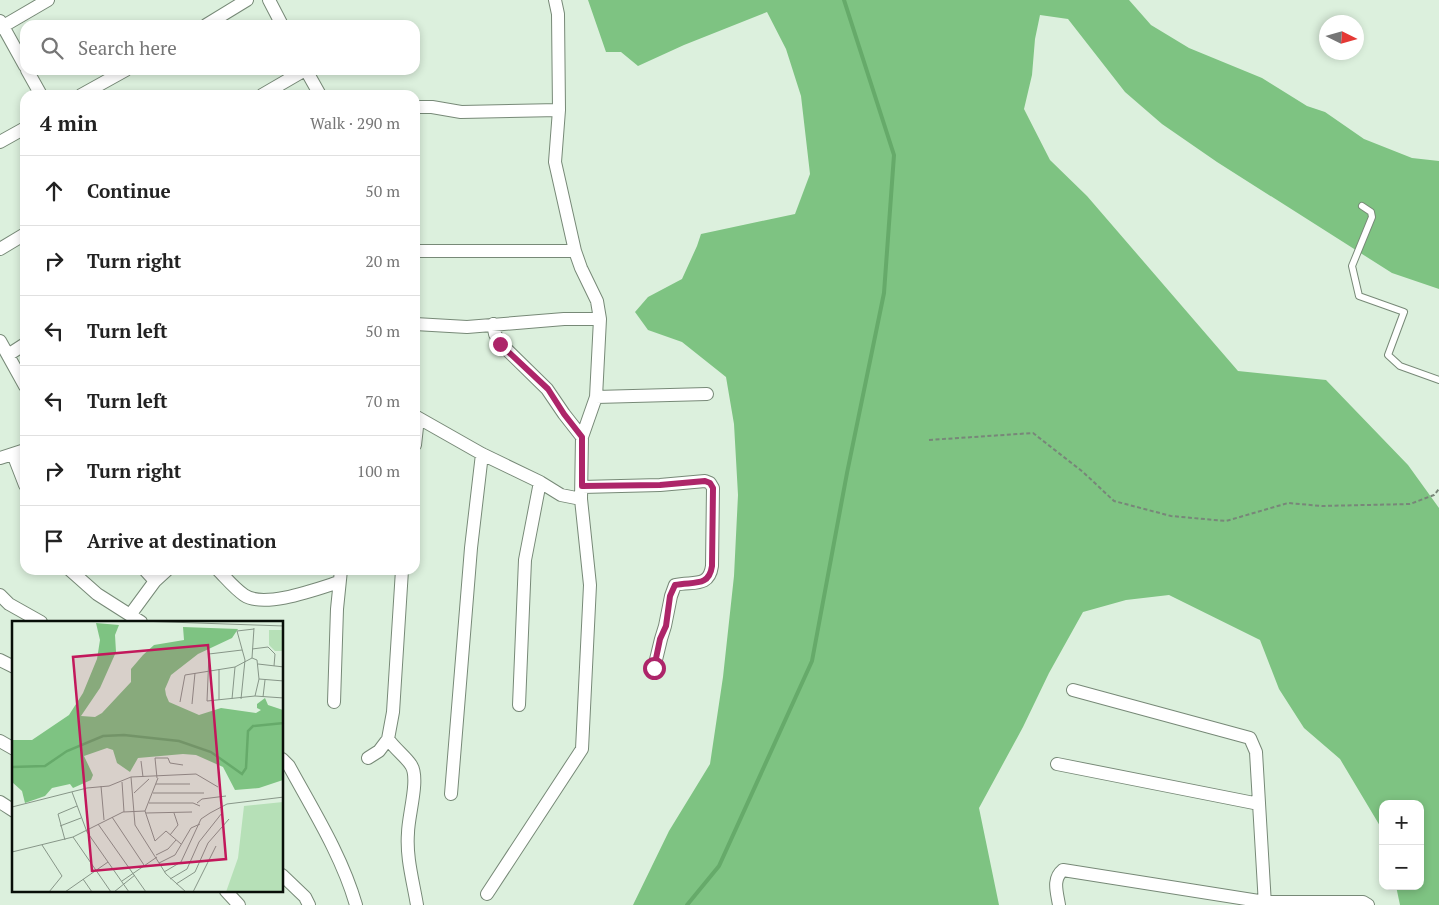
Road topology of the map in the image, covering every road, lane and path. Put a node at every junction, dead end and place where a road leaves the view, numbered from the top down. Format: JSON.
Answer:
{"nodes":[{"id":1,"x":48,"y":0,"type":"edge"},
{"id":2,"x":247,"y":0,"type":"edge"},
{"id":3,"x":269,"y":0,"type":"edge"},
{"id":4,"x":555,"y":0,"type":"edge"},
{"id":5,"x":214,"y":20,"type":"edge"},
{"id":6,"x":279,"y":20,"type":"edge"},
{"id":7,"x":1,"y":25,"type":"edge"},
{"id":8,"x":20,"y":57,"type":"edge"},
{"id":9,"x":30,"y":75,"type":"edge"},
{"id":10,"x":117,"y":75,"type":"edge"},
{"id":11,"x":297,"y":75,"type":"edge"},
{"id":12,"x":309,"y":75,"type":"edge"},
{"id":13,"x":38,"y":90,"type":"edge"},
{"id":14,"x":90,"y":90,"type":"edge"},
{"id":15,"x":271,"y":90,"type":"edge"},
{"id":16,"x":317,"y":90,"type":"edge"},
{"id":17,"x":420,"y":107,"type":"edge"},
{"id":18,"x":559,"y":110,"type":"junction"},
{"id":19,"x":20,"y":131,"type":"edge"},
{"id":20,"x":0,"y":142,"type":"edge"},
{"id":21,"x":1362,"y":206,"type":"dead end"},
{"id":22,"x":20,"y":237,"type":"edge"},
{"id":23,"x":0,"y":249,"type":"edge"},
{"id":24,"x":420,"y":251,"type":"edge"},
{"id":25,"x":575,"y":251,"type":"junction"},
{"id":26,"x":600,"y":319,"type":"junction"},
{"id":27,"x":420,"y":324,"type":"edge"},
{"id":28,"x":493,"y":324,"type":"junction"},
{"id":29,"x":0,"y":341,"type":"edge"},
{"id":30,"x":20,"y":347,"type":"edge"},
{"id":31,"x":8,"y":355,"type":"junction"},
{"id":32,"x":20,"y":377,"type":"edge"},
{"id":33,"x":1439,"y":380,"type":"edge"},
{"id":34,"x":707,"y":394,"type":"dead end"},
{"id":35,"x":596,"y":397,"type":"junction"},
{"id":36,"x":420,"y":419,"type":"edge"},
{"id":37,"x":582,"y":437,"type":"junction"},
{"id":38,"x":929,"y":440,"type":"dead end"},
{"id":39,"x":19,"y":452,"type":"edge"},
{"id":40,"x":482,"y":454,"type":"junction"},
{"id":41,"x":0,"y":458,"type":"edge"},
{"id":42,"x":540,"y":482,"type":"junction"},
{"id":43,"x":1439,"y":490,"type":"edge"},
{"id":44,"x":581,"y":493,"type":"junction"},
{"id":45,"x":76,"y":575,"type":"edge"},
{"id":46,"x":150,"y":575,"type":"edge"},
{"id":47,"x":162,"y":575,"type":"edge"},
{"id":48,"x":223,"y":575,"type":"edge"},
{"id":49,"x":402,"y":575,"type":"edge"},
{"id":50,"x":340,"y":576,"type":"edge"},
{"id":51,"x":156,"y":581,"type":"junction"},
{"id":52,"x":0,"y":595,"type":"edge"},
{"id":53,"x":130,"y":614,"type":"junction"},
{"id":54,"x":39,"y":621,"type":"edge"},
{"id":55,"x":140,"y":621,"type":"edge"},
{"id":56,"x":0,"y":660,"type":"edge"},
{"id":57,"x":12,"y":666,"type":"edge"},
{"id":58,"x":654,"y":668,"type":"dead end"},
{"id":59,"x":1073,"y":690,"type":"dead end"},
{"id":60,"x":334,"y":702,"type":"dead end"},
{"id":61,"x":519,"y":705,"type":"dead end"},
{"id":62,"x":388,"y":739,"type":"junction"},
{"id":63,"x":0,"y":741,"type":"edge"},
{"id":64,"x":12,"y":748,"type":"edge"},
{"id":65,"x":368,"y":758,"type":"dead end"},
{"id":66,"x":284,"y":761,"type":"edge"},
{"id":67,"x":1057,"y":764,"type":"dead end"},
{"id":68,"x":450,"y":794,"type":"dead end"},
{"id":69,"x":0,"y":802,"type":"edge"},
{"id":70,"x":1259,"y":804,"type":"junction"},
{"id":71,"x":12,"y":810,"type":"edge"},
{"id":72,"x":284,"y":877,"type":"edge"},
{"id":73,"x":227,"y":892,"type":"edge"},
{"id":74,"x":487,"y":894,"type":"dead end"},
{"id":75,"x":1265,"y":904,"type":"edge"},
{"id":76,"x":239,"y":905,"type":"edge"},
{"id":77,"x":309,"y":905,"type":"edge"},
{"id":78,"x":356,"y":905,"type":"edge"},
{"id":79,"x":417,"y":905,"type":"edge"},
{"id":80,"x":1059,"y":905,"type":"edge"},
{"id":81,"x":1368,"y":905,"type":"edge"}],
"edges":[{"from":1,"to":7,"type":"street"},
{"from":2,"to":5,"type":"street"},
{"from":3,"to":6,"type":"street"},
{"from":4,"to":18,"type":"street"},
{"from":7,"to":8,"type":"street"},
{"from":9,"to":13,"type":"street"},
{"from":10,"to":14,"type":"street"},
{"from":11,"to":15,"type":"street"},
{"from":12,"to":16,"type":"street"},
{"from":17,"to":18,"type":"street"},
{"from":18,"to":25,"type":"street"},
{"from":19,"to":20,"type":"street"},
{"from":21,"to":33,"type":"lane"},
{"from":22,"to":23,"type":"street"},
{"from":24,"to":25,"type":"street"},
{"from":25,"to":26,"type":"street"},
{"from":26,"to":28,"type":"street"},
{"from":26,"to":35,"type":"street"},
{"from":27,"to":28,"type":"street"},
{"from":28,"to":37,"type":"street"},
{"from":29,"to":31,"type":"street"},
{"from":30,"to":31,"type":"street"},
{"from":31,"to":32,"type":"street"},
{"from":34,"to":35,"type":"street"},
{"from":35,"to":37,"type":"street"},
{"from":36,"to":40,"type":"street"},
{"from":37,"to":44,"type":"street"},
{"from":38,"to":43,"type":"path"},
{"from":39,"to":41,"type":"street"},
{"from":40,"to":42,"type":"street"},
{"from":40,"to":68,"type":"street"},
{"from":42,"to":44,"type":"street"},
{"from":42,"to":61,"type":"street"},
{"from":44,"to":58,"type":"street"},
{"from":44,"to":74,"type":"street"},
{"from":45,"to":53,"type":"street"},
{"from":46,"to":51,"type":"street"},
{"from":47,"to":51,"type":"street"},
{"from":48,"to":50,"type":"street"},
{"from":49,"to":62,"type":"street"},
{"from":50,"to":60,"type":"street"},
{"from":51,"to":53,"type":"street"},
{"from":52,"to":54,"type":"street"},
{"from":53,"to":55,"type":"street"},
{"from":56,"to":57,"type":"street"},
{"from":59,"to":70,"type":"street"},
{"from":62,"to":65,"type":"street"},
{"from":62,"to":79,"type":"street"},
{"from":63,"to":64,"type":"street"},
{"from":66,"to":78,"type":"street"},
{"from":67,"to":70,"type":"street"},
{"from":69,"to":71,"type":"street"},
{"from":70,"to":75,"type":"street"},
{"from":72,"to":77,"type":"street"},
{"from":73,"to":76,"type":"street"},
{"from":75,"to":80,"type":"street"},
{"from":75,"to":81,"type":"street"}]}
